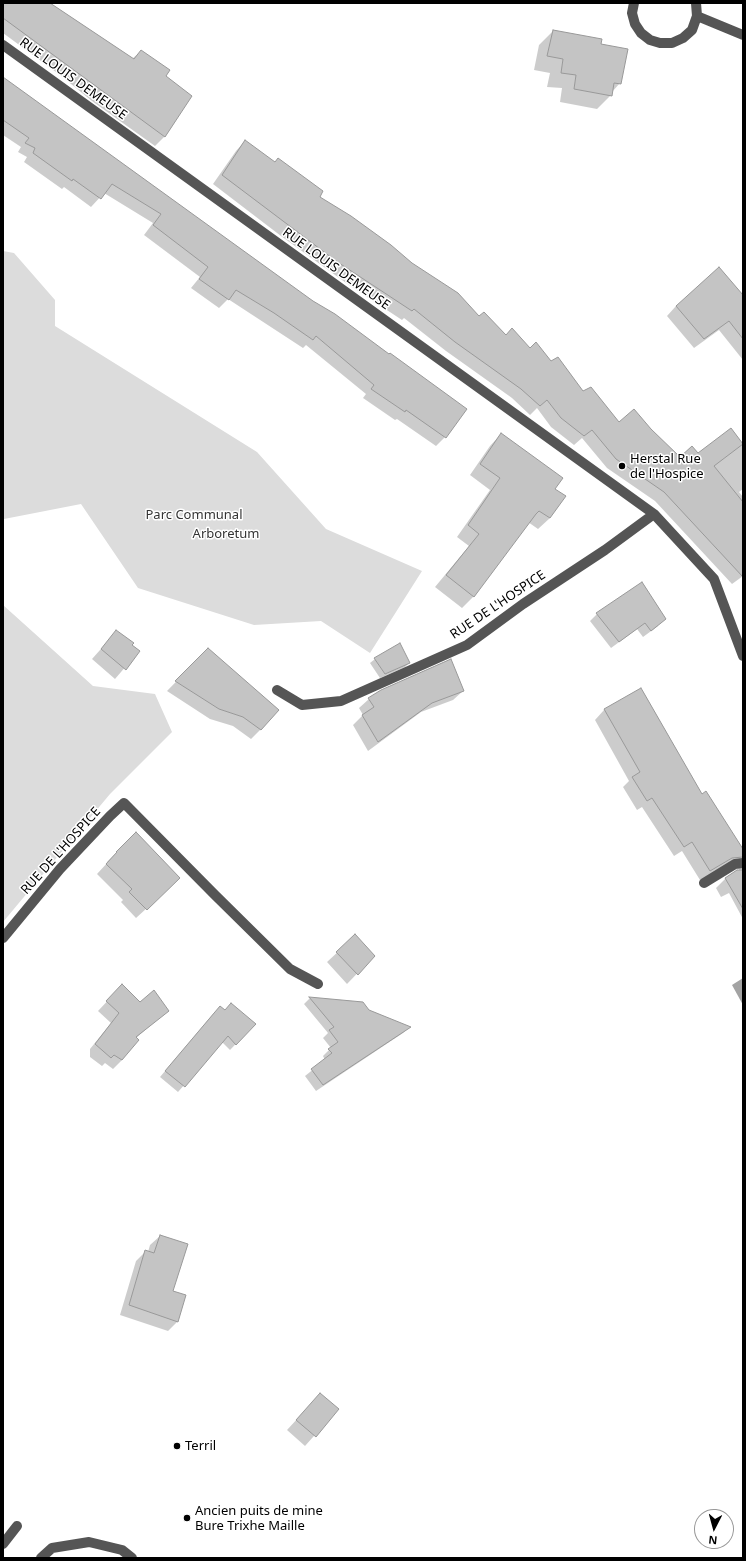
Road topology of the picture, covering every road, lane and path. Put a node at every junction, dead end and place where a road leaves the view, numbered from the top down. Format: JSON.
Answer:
{"nodes":[{"id":1,"x":634,"y":3,"type":"edge"},
{"id":2,"x":698,"y":7,"type":"edge"},
{"id":3,"x":743,"y":35,"type":"edge"},
{"id":4,"x":3,"y":45,"type":"edge"},
{"id":5,"x":654,"y":514,"type":"junction"},
{"id":6,"x":743,"y":656,"type":"edge"},
{"id":7,"x":277,"y":690,"type":"dead end"},
{"id":8,"x":743,"y":863,"type":"edge"},
{"id":9,"x":704,"y":883,"type":"dead end"},
{"id":10,"x":3,"y":938,"type":"edge"},
{"id":11,"x":318,"y":984,"type":"dead end"},
{"id":12,"x":18,"y":1526,"type":"dead end"},
{"id":13,"x":3,"y":1544,"type":"edge"},
{"id":14,"x":41,"y":1558,"type":"edge"},
{"id":15,"x":132,"y":1558,"type":"edge"}],
"edges":[{"from":1,"to":2,"type":"street"},
{"from":2,"to":3,"type":"street"},
{"from":4,"to":5,"type":"street","name":"RUE LOUIS DEMEUSE"},
{"from":5,"to":6,"type":"street","name":"RUE LOUIS DEMEUSE"},
{"from":5,"to":7,"type":"street","name":"RUE DE L'HOSPICE"},
{"from":8,"to":9,"type":"street"},
{"from":10,"to":11,"type":"street","name":"RUE DE L'HOSPICE"},
{"from":12,"to":13,"type":"street"},
{"from":14,"to":15,"type":"street"}]}
